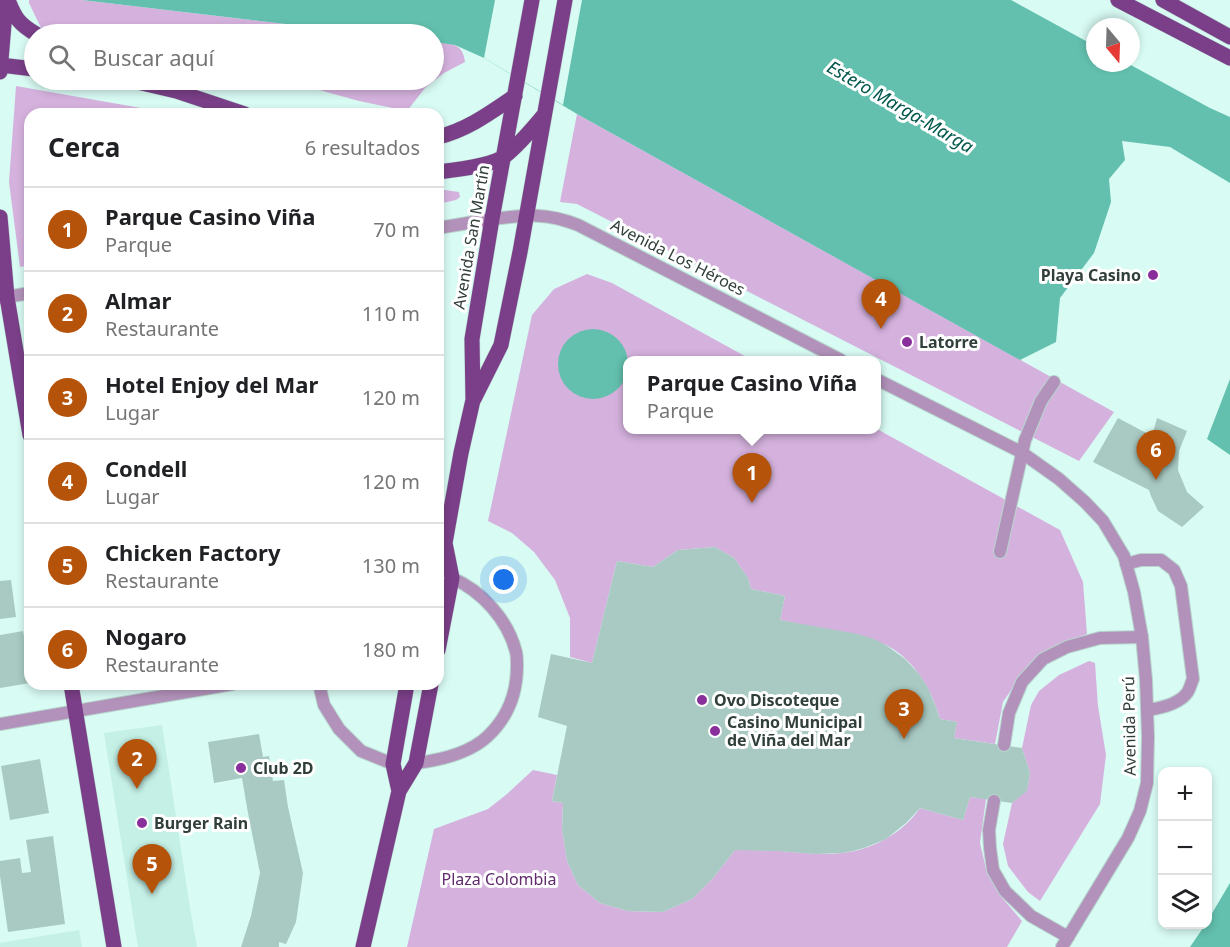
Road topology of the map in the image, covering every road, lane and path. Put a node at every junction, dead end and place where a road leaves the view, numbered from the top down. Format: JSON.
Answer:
{"nodes":[{"id":1,"x":532,"y":0,"type":"edge"},
{"id":2,"x":565,"y":0,"type":"edge"},
{"id":3,"x":1118,"y":0,"type":"edge"},
{"id":4,"x":1163,"y":0,"type":"edge"},
{"id":5,"x":4,"y":1,"type":"edge"},
{"id":6,"x":24,"y":25,"type":"edge"},
{"id":7,"x":1230,"y":37,"type":"edge"},
{"id":8,"x":1230,"y":58,"type":"edge"},
{"id":9,"x":0,"y":65,"type":"edge"},
{"id":10,"x":24,"y":68,"type":"edge"},
{"id":11,"x":0,"y":72,"type":"edge"},
{"id":12,"x":172,"y":90,"type":"edge"},
{"id":13,"x":515,"y":96,"type":"junction"},
{"id":14,"x":227,"y":108,"type":"edge"},
{"id":15,"x":544,"y":115,"type":"junction"},
{"id":16,"x":444,"y":136,"type":"edge"},
{"id":17,"x":504,"y":157,"type":"junction"},
{"id":18,"x":444,"y":171,"type":"edge"},
{"id":19,"x":526,"y":215,"type":"junction"},
{"id":20,"x":0,"y":217,"type":"edge"},
{"id":21,"x":492,"y":219,"type":"junction"},
{"id":22,"x":444,"y":227,"type":"edge"},
{"id":23,"x":24,"y":294,"type":"edge"},
{"id":24,"x":4,"y":297,"type":"edge"},
{"id":25,"x":833,"y":356,"type":"edge"},
{"id":26,"x":881,"y":382,"type":"edge"},
{"id":27,"x":1054,"y":382,"type":"dead end"},
{"id":28,"x":473,"y":400,"type":"junction"},
{"id":29,"x":24,"y":403,"type":"edge"},
{"id":30,"x":1021,"y":452,"type":"junction"},
{"id":31,"x":444,"y":538,"type":"edge"},
{"id":32,"x":1000,"y":552,"type":"dead end"},
{"id":33,"x":444,"y":554,"type":"edge"},
{"id":34,"x":1126,"y":564,"type":"junction"},
{"id":35,"x":452,"y":578,"type":"junction"},
{"id":36,"x":444,"y":619,"type":"edge"},
{"id":37,"x":1142,"y":637,"type":"junction"},
{"id":38,"x":72,"y":690,"type":"edge"},
{"id":39,"x":199,"y":690,"type":"edge"},
{"id":40,"x":320,"y":690,"type":"edge"},
{"id":41,"x":406,"y":690,"type":"edge"},
{"id":42,"x":430,"y":690,"type":"edge"},
{"id":43,"x":1148,"y":710,"type":"junction"},
{"id":44,"x":76,"y":712,"type":"junction"},
{"id":45,"x":0,"y":724,"type":"edge"},
{"id":46,"x":1004,"y":745,"type":"dead end"},
{"id":47,"x":416,"y":763,"type":"junction"},
{"id":48,"x":393,"y":764,"type":"junction"},
{"id":49,"x":399,"y":790,"type":"junction"},
{"id":50,"x":994,"y":801,"type":"dead end"},
{"id":51,"x":1065,"y":942,"type":"edge"},
{"id":52,"x":114,"y":947,"type":"edge"},
{"id":53,"x":363,"y":947,"type":"edge"}],
"edges":[{"from":1,"to":13,"type":"main road","name":"Avenida San Martín"},
{"from":2,"to":15,"type":"main road","name":"Avenida San Martín"},
{"from":3,"to":8,"type":"main road"},
{"from":4,"to":7,"type":"main road"},
{"from":5,"to":6,"type":"main road"},
{"from":5,"to":9,"type":"main road"},
{"from":9,"to":10,"type":"main road"},
{"from":9,"to":11,"type":"main road"},
{"from":12,"to":14,"type":"main road"},
{"from":13,"to":16,"type":"main road"},
{"from":13,"to":17,"type":"main road","name":"Avenida San Martín"},
{"from":15,"to":17,"type":"main road"},
{"from":15,"to":19,"type":"main road","name":"Avenida San Martín"},
{"from":17,"to":18,"type":"main road"},
{"from":17,"to":21,"type":"main road","name":"Avenida San Martín"},
{"from":19,"to":21,"type":"street","name":"Avenida Los Héroes"},
{"from":19,"to":25,"type":"street","name":"Avenida Los Héroes"},
{"from":19,"to":28,"type":"main road","name":"Avenida San Martín"},
{"from":20,"to":24,"type":"main road"},
{"from":21,"to":22,"type":"street","name":"Avenida Los Héroes"},
{"from":21,"to":28,"type":"main road","name":"Avenida San Martín"},
{"from":23,"to":24,"type":"street"},
{"from":24,"to":29,"type":"main road"},
{"from":26,"to":30,"type":"street"},
{"from":27,"to":30,"type":"street"},
{"from":28,"to":31,"type":"main road","name":"Avenida San Martín"},
{"from":30,"to":32,"type":"street"},
{"from":30,"to":34,"type":"street"},
{"from":33,"to":35,"type":"main road","name":"Avenida San Martín"},
{"from":34,"to":37,"type":"street","name":"Avenida Perú"},
{"from":34,"to":43,"type":"street"},
{"from":35,"to":36,"type":"main road","name":"Avenida San Martín"},
{"from":35,"to":47,"type":"street"},
{"from":37,"to":43,"type":"street","name":"Avenida Perú"},
{"from":37,"to":46,"type":"street"},
{"from":38,"to":44,"type":"main road"},
{"from":39,"to":44,"type":"street"},
{"from":40,"to":48,"type":"street"},
{"from":41,"to":48,"type":"main road"},
{"from":42,"to":47,"type":"main road"},
{"from":43,"to":51,"type":"street","name":"Avenida Perú"},
{"from":44,"to":45,"type":"street"},
{"from":44,"to":52,"type":"main road"},
{"from":47,"to":49,"type":"main road"},
{"from":48,"to":49,"type":"main road"},
{"from":49,"to":53,"type":"main road"},
{"from":50,"to":51,"type":"street"}]}
